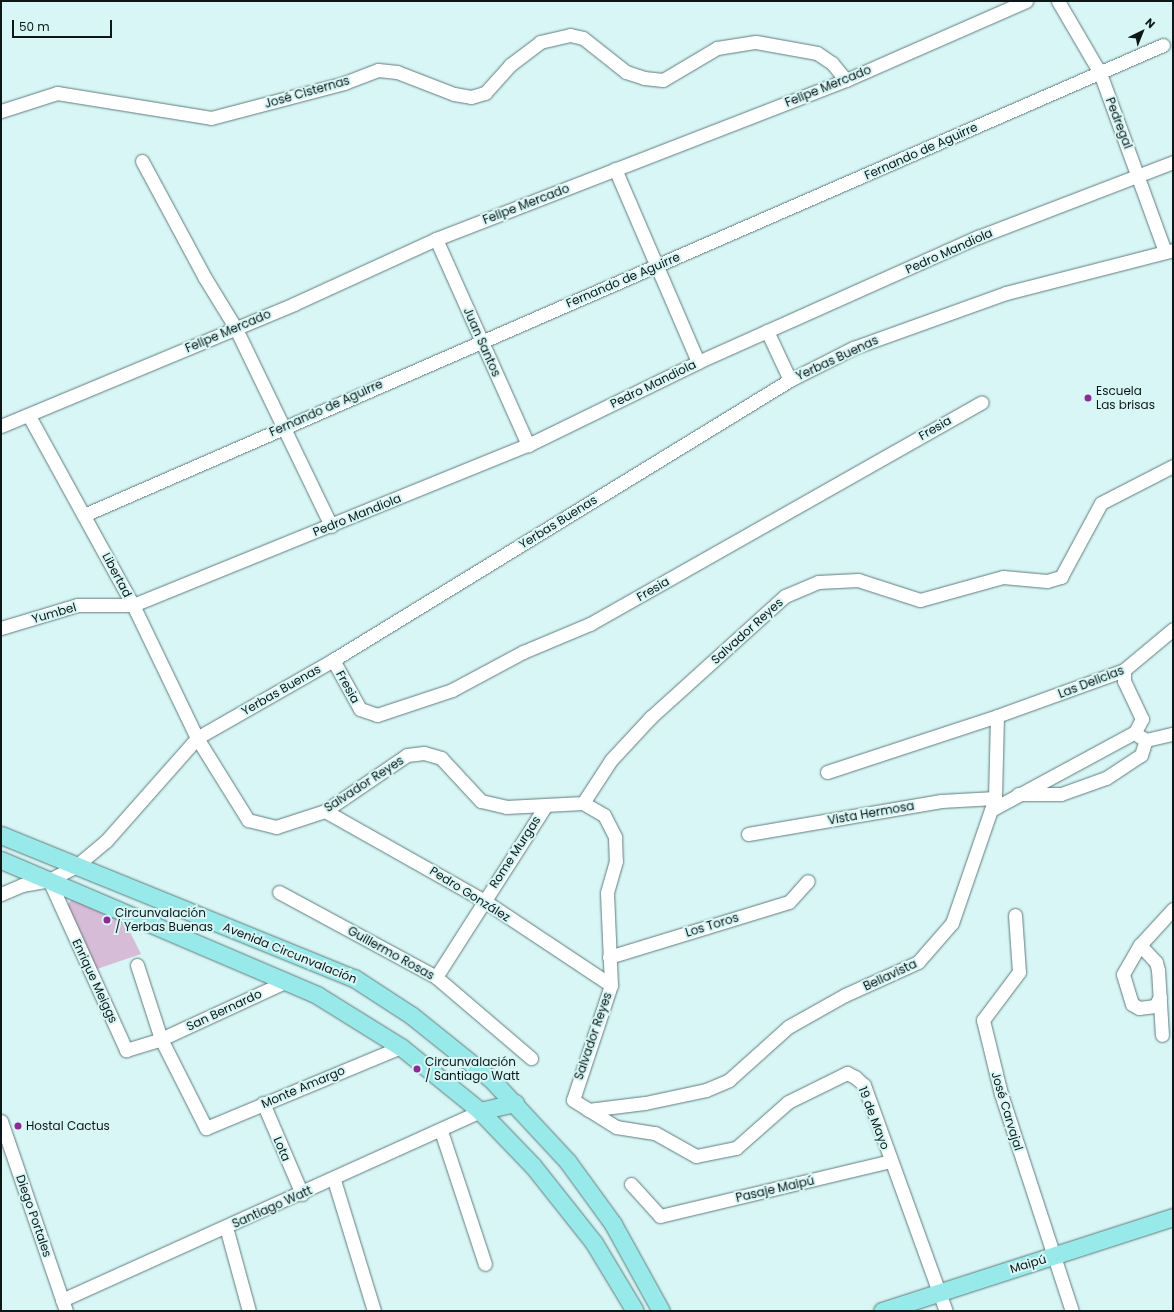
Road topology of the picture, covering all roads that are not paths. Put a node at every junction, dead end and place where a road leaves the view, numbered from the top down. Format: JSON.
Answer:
{"nodes":[{"id":1,"x":1026,"y":1,"type":"edge"},
{"id":2,"x":1058,"y":1,"type":"edge"},
{"id":3,"x":1162,"y":45,"type":"dead end"},
{"id":4,"x":1100,"y":73,"type":"junction"},
{"id":5,"x":846,"y":80,"type":"junction"},
{"id":6,"x":1,"y":111,"type":"edge"},
{"id":7,"x":142,"y":161,"type":"dead end"},
{"id":8,"x":1173,"y":162,"type":"edge"},
{"id":9,"x":615,"y":169,"type":"junction"},
{"id":10,"x":1139,"y":175,"type":"junction"},
{"id":11,"x":436,"y":239,"type":"junction"},
{"id":12,"x":1169,"y":251,"type":"edge"},
{"id":13,"x":656,"y":266,"type":"junction"},
{"id":14,"x":235,"y":327,"type":"junction"},
{"id":15,"x":767,"y":331,"type":"junction"},
{"id":16,"x":481,"y":341,"type":"junction"},
{"id":17,"x":698,"y":362,"type":"junction"},
{"id":18,"x":790,"y":380,"type":"junction"},
{"id":19,"x":982,"y":402,"type":"dead end"},
{"id":20,"x":29,"y":416,"type":"junction"},
{"id":21,"x":1,"y":426,"type":"edge"},
{"id":22,"x":285,"y":426,"type":"junction"},
{"id":23,"x":528,"y":444,"type":"junction"},
{"id":24,"x":1173,"y":466,"type":"edge"},
{"id":25,"x":84,"y":515,"type":"junction"},
{"id":26,"x":331,"y":526,"type":"junction"},
{"id":27,"x":133,"y":606,"type":"junction"},
{"id":28,"x":1,"y":628,"type":"edge"},
{"id":29,"x":1173,"y":628,"type":"edge"},
{"id":30,"x":333,"y":660,"type":"junction"},
{"id":31,"x":1124,"y":670,"type":"junction"},
{"id":32,"x":998,"y":716,"type":"junction"},
{"id":33,"x":1135,"y":732,"type":"junction"},
{"id":34,"x":1173,"y":734,"type":"edge"},
{"id":35,"x":197,"y":738,"type":"junction"},
{"id":36,"x":1146,"y":740,"type":"junction"},
{"id":37,"x":827,"y":772,"type":"dead end"},
{"id":38,"x":1015,"y":794,"type":"junction"},
{"id":39,"x":583,"y":803,"type":"junction"},
{"id":40,"x":993,"y":804,"type":"junction"},
{"id":41,"x":544,"y":808,"type":"junction"},
{"id":42,"x":325,"y":811,"type":"junction"},
{"id":43,"x":748,"y":834,"type":"dead end"},
{"id":44,"x":1,"y":835,"type":"edge"},
{"id":45,"x":1,"y":860,"type":"edge"},
{"id":46,"x":76,"y":866,"type":"junction"},
{"id":47,"x":49,"y":880,"type":"junction"},
{"id":48,"x":808,"y":881,"type":"dead end"},
{"id":49,"x":279,"y":892,"type":"dead end"},
{"id":50,"x":1,"y":894,"type":"edge"},
{"id":51,"x":483,"y":900,"type":"junction"},
{"id":52,"x":1173,"y":910,"type":"edge"},
{"id":53,"x":1015,"y":915,"type":"dead end"},
{"id":54,"x":1140,"y":945,"type":"junction"},
{"id":55,"x":609,"y":957,"type":"junction"},
{"id":56,"x":137,"y":965,"type":"dead end"},
{"id":57,"x":436,"y":977,"type":"junction"},
{"id":58,"x":287,"y":981,"type":"junction"},
{"id":59,"x":611,"y":986,"type":"junction"},
{"id":60,"x":1160,"y":997,"type":"junction"},
{"id":61,"x":1162,"y":1035,"type":"dead end"},
{"id":62,"x":161,"y":1039,"type":"junction"},
{"id":63,"x":401,"y":1047,"type":"junction"},
{"id":64,"x":531,"y":1058,"type":"dead end"},
{"id":65,"x":263,"y":1103,"type":"junction"},
{"id":66,"x":515,"y":1103,"type":"junction"},
{"id":67,"x":588,"y":1110,"type":"junction"},
{"id":68,"x":480,"y":1112,"type":"junction"},
{"id":69,"x":1,"y":1121,"type":"edge"},
{"id":70,"x":441,"y":1132,"type":"junction"},
{"id":71,"x":890,"y":1161,"type":"junction"},
{"id":72,"x":334,"y":1180,"type":"junction"},
{"id":73,"x":631,"y":1184,"type":"dead end"},
{"id":74,"x":302,"y":1194,"type":"junction"},
{"id":75,"x":1173,"y":1217,"type":"edge"},
{"id":76,"x":226,"y":1228,"type":"junction"},
{"id":77,"x":1054,"y":1256,"type":"junction"},
{"id":78,"x":485,"y":1264,"type":"dead end"},
{"id":79,"x":939,"y":1292,"type":"junction"},
{"id":80,"x":64,"y":1305,"type":"edge"},
{"id":81,"x":249,"y":1311,"type":"edge"},
{"id":82,"x":374,"y":1311,"type":"edge"},
{"id":83,"x":635,"y":1311,"type":"edge"},
{"id":84,"x":661,"y":1311,"type":"edge"},
{"id":85,"x":882,"y":1311,"type":"edge"},
{"id":86,"x":946,"y":1311,"type":"edge"},
{"id":87,"x":1072,"y":1311,"type":"edge"}],
"edges":[{"from":1,"to":5,"type":"street","name":"Felipe Mercado"},
{"from":2,"to":4,"type":"street","name":"Pedregal"},
{"from":3,"to":4,"type":"street","name":"Fernando de Aguirre"},
{"from":4,"to":10,"type":"street","name":"Pedregal"},
{"from":4,"to":13,"type":"street","name":"Fernando de Aguirre"},
{"from":5,"to":6,"type":"street","name":"José Cisternas"},
{"from":5,"to":9,"type":"street","name":"Felipe Mercado"},
{"from":7,"to":14,"type":"street"},
{"from":8,"to":10,"type":"street","name":"Pedro Mandiola"},
{"from":9,"to":11,"type":"street","name":"Felipe Mercado"},
{"from":9,"to":13,"type":"street"},
{"from":10,"to":12,"type":"street","name":"Pedregal"},
{"from":10,"to":15,"type":"street","name":"Pedro Mandiola"},
{"from":11,"to":14,"type":"street","name":"Felipe Mercado"},
{"from":11,"to":16,"type":"street","name":"Juan Santos"},
{"from":12,"to":18,"type":"street","name":"Yerbas Buenas"},
{"from":13,"to":16,"type":"street","name":"Fernando de Aguirre"},
{"from":13,"to":17,"type":"street"},
{"from":14,"to":20,"type":"street","name":"Felipe Mercado"},
{"from":14,"to":22,"type":"street"},
{"from":15,"to":17,"type":"street","name":"Pedro Mandiola"},
{"from":15,"to":18,"type":"street"},
{"from":16,"to":22,"type":"street","name":"Fernando de Aguirre"},
{"from":16,"to":23,"type":"street","name":"Juan Santos"},
{"from":17,"to":23,"type":"street","name":"Pedro Mandiola"},
{"from":18,"to":30,"type":"street","name":"Yerbas Buenas"},
{"from":19,"to":30,"type":"street","name":"Fresia"},
{"from":20,"to":21,"type":"street","name":"Felipe Mercado"},
{"from":20,"to":25,"type":"street","name":"Libertad"},
{"from":22,"to":25,"type":"street","name":"Fernando de Aguirre"},
{"from":22,"to":26,"type":"street"},
{"from":23,"to":26,"type":"street","name":"Pedro Mandiola"},
{"from":24,"to":39,"type":"street","name":"Salvador Reyes"},
{"from":25,"to":27,"type":"street","name":"Libertad"},
{"from":26,"to":27,"type":"street","name":"Pedro Mandiola"},
{"from":27,"to":28,"type":"street","name":"Yumbel"},
{"from":27,"to":35,"type":"street","name":"Libertad"},
{"from":29,"to":31,"type":"street","name":"Las Delicias"},
{"from":30,"to":35,"type":"street","name":"Yerbas Buenas"},
{"from":31,"to":32,"type":"street","name":"Las Delicias"},
{"from":31,"to":33,"type":"street"},
{"from":32,"to":37,"type":"street","name":"Las Delicias"},
{"from":32,"to":40,"type":"street"},
{"from":33,"to":36,"type":"street"},
{"from":33,"to":38,"type":"street"},
{"from":34,"to":36,"type":"street"},
{"from":35,"to":42,"type":"street","name":"Salvador Reyes"},
{"from":35,"to":46,"type":"street","name":"Yerbas Buenas"},
{"from":36,"to":38,"type":"street"},
{"from":38,"to":40,"type":"street"},
{"from":39,"to":41,"type":"street","name":"Salvador Reyes"},
{"from":39,"to":55,"type":"street","name":"Salvador Reyes"},
{"from":40,"to":43,"type":"street","name":"Vista Hermosa"},
{"from":40,"to":67,"type":"street","name":"Bellavista"},
{"from":41,"to":42,"type":"street","name":"Salvador Reyes"},
{"from":41,"to":51,"type":"street","name":"Rome Murgas"},
{"from":42,"to":51,"type":"street","name":"Pedro González"},
{"from":44,"to":46,"type":"main road","name":"Avenida Circunvalación"},
{"from":45,"to":47,"type":"main road"},
{"from":46,"to":47,"type":"street","name":"Yerbas Buenas"},
{"from":46,"to":66,"type":"main road","name":"Avenida Circunvalación"},
{"from":47,"to":50,"type":"street","name":"Yerbas Buenas"},
{"from":47,"to":58,"type":"main road"},
{"from":47,"to":62,"type":"street","name":"Enrique Meiggs"},
{"from":48,"to":55,"type":"street","name":"Los Toros"},
{"from":49,"to":57,"type":"street","name":"Guillermo Rosas"},
{"from":51,"to":57,"type":"street","name":"Rome Murgas"},
{"from":51,"to":59,"type":"street","name":"Pedro González"},
{"from":52,"to":54,"type":"street"},
{"from":53,"to":77,"type":"street","name":"José Carvajal"},
{"from":54,"to":60,"type":"street"},
{"from":54,"to":60,"type":"street"},
{"from":55,"to":59,"type":"street","name":"Salvador Reyes"},
{"from":56,"to":62,"type":"street"},
{"from":57,"to":64,"type":"street","name":"Guillermo Rosas"},
{"from":58,"to":62,"type":"street","name":"San Bernardo"},
{"from":58,"to":63,"type":"main road"},
{"from":59,"to":67,"type":"street","name":"Salvador Reyes"},
{"from":60,"to":61,"type":"street"},
{"from":62,"to":65,"type":"street","name":"Monte Amargo"},
{"from":63,"to":65,"type":"street","name":"Monte Amargo"},
{"from":63,"to":68,"type":"main road"},
{"from":65,"to":74,"type":"street","name":"Lota"},
{"from":66,"to":68,"type":"main road"},
{"from":66,"to":84,"type":"main road","name":"Avenida Circunvalación"},
{"from":67,"to":71,"type":"street","name":"19 de Mayo"},
{"from":68,"to":70,"type":"street","name":"Santiago Watt"},
{"from":68,"to":83,"type":"main road"},
{"from":69,"to":80,"type":"street","name":"Diego Portales"},
{"from":70,"to":72,"type":"street","name":"Santiago Watt"},
{"from":70,"to":78,"type":"street"},
{"from":71,"to":73,"type":"street","name":"Pasaje Maipú"},
{"from":71,"to":79,"type":"street","name":"19 de Mayo"},
{"from":72,"to":74,"type":"street","name":"Santiago Watt"},
{"from":72,"to":82,"type":"street"},
{"from":74,"to":76,"type":"street","name":"Santiago Watt"},
{"from":75,"to":77,"type":"main road","name":"Maipú"},
{"from":76,"to":80,"type":"street","name":"Santiago Watt"},
{"from":76,"to":81,"type":"street"},
{"from":77,"to":79,"type":"main road","name":"Maipú"},
{"from":77,"to":87,"type":"street","name":"José Carvajal"},
{"from":79,"to":85,"type":"main road","name":"Maipú"},
{"from":79,"to":86,"type":"street","name":"19 de Mayo"}]}
